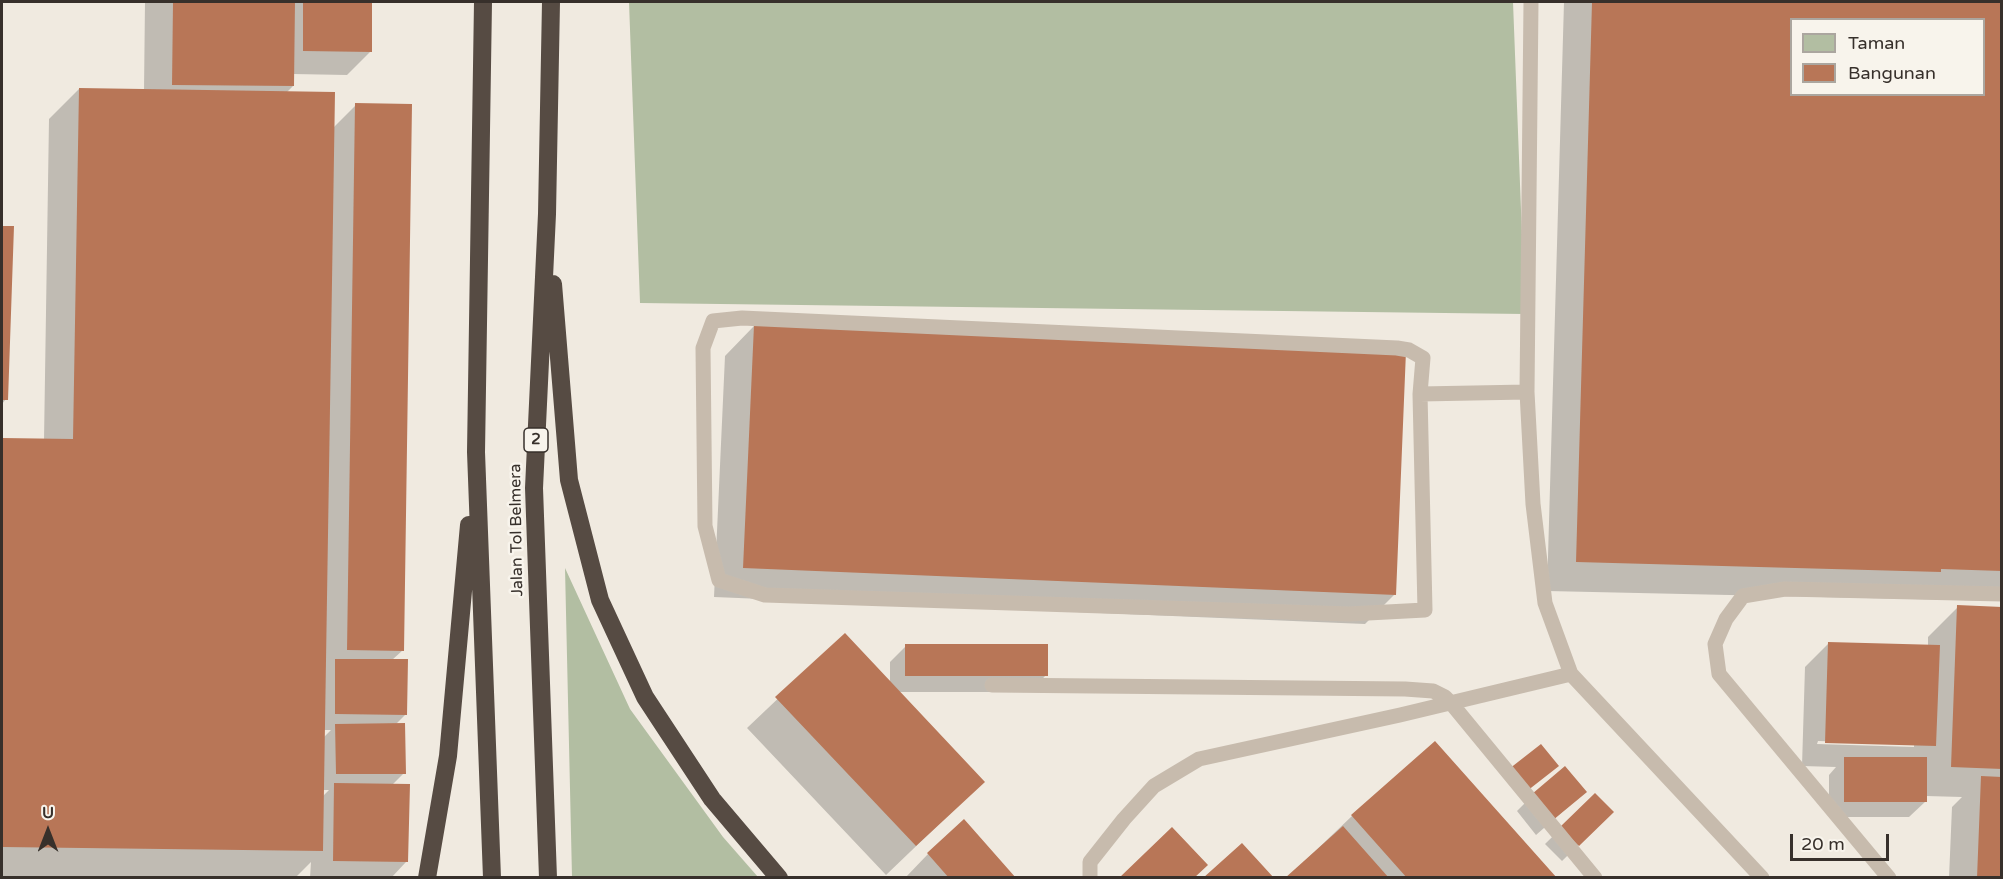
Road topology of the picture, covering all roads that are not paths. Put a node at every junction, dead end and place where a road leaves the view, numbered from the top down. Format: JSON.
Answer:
{"nodes":[{"id":1,"x":483,"y":2,"type":"edge"},
{"id":2,"x":551,"y":2,"type":"edge"},
{"id":3,"x":1531,"y":2,"type":"edge"},
{"id":4,"x":547,"y":214,"type":"junction"},
{"id":5,"x":1527,"y":392,"type":"junction"},
{"id":6,"x":1420,"y":394,"type":"junction"},
{"id":7,"x":476,"y":452,"type":"junction"},
{"id":8,"x":2001,"y":594,"type":"edge"},
{"id":9,"x":1571,"y":674,"type":"junction"},
{"id":10,"x":992,"y":685,"type":"dead end"},
{"id":11,"x":1450,"y":703,"type":"junction"},
{"id":12,"x":427,"y":878,"type":"edge"},
{"id":13,"x":492,"y":878,"type":"edge"},
{"id":14,"x":548,"y":878,"type":"edge"},
{"id":15,"x":779,"y":878,"type":"edge"},
{"id":16,"x":1090,"y":878,"type":"edge"},
{"id":17,"x":1595,"y":878,"type":"edge"},
{"id":18,"x":1762,"y":878,"type":"edge"},
{"id":19,"x":1889,"y":878,"type":"edge"}],
"edges":[{"from":1,"to":7,"type":"highway"},
{"from":2,"to":4,"type":"highway","name":"Jalan Tol Belmera","number":"2"},
{"from":3,"to":5,"type":"lane"},
{"from":4,"to":14,"type":"highway","name":"Jalan Tol Belmera","number":"2"},
{"from":4,"to":15,"type":"highway"},
{"from":5,"to":6,"type":"lane"},
{"from":5,"to":9,"type":"lane"},
{"from":6,"to":6,"type":"lane"},
{"from":7,"to":12,"type":"highway"},
{"from":7,"to":13,"type":"highway"},
{"from":8,"to":19,"type":"lane"},
{"from":9,"to":11,"type":"lane"},
{"from":9,"to":18,"type":"lane"},
{"from":10,"to":11,"type":"lane"},
{"from":11,"to":16,"type":"lane"},
{"from":11,"to":17,"type":"lane"}]}
